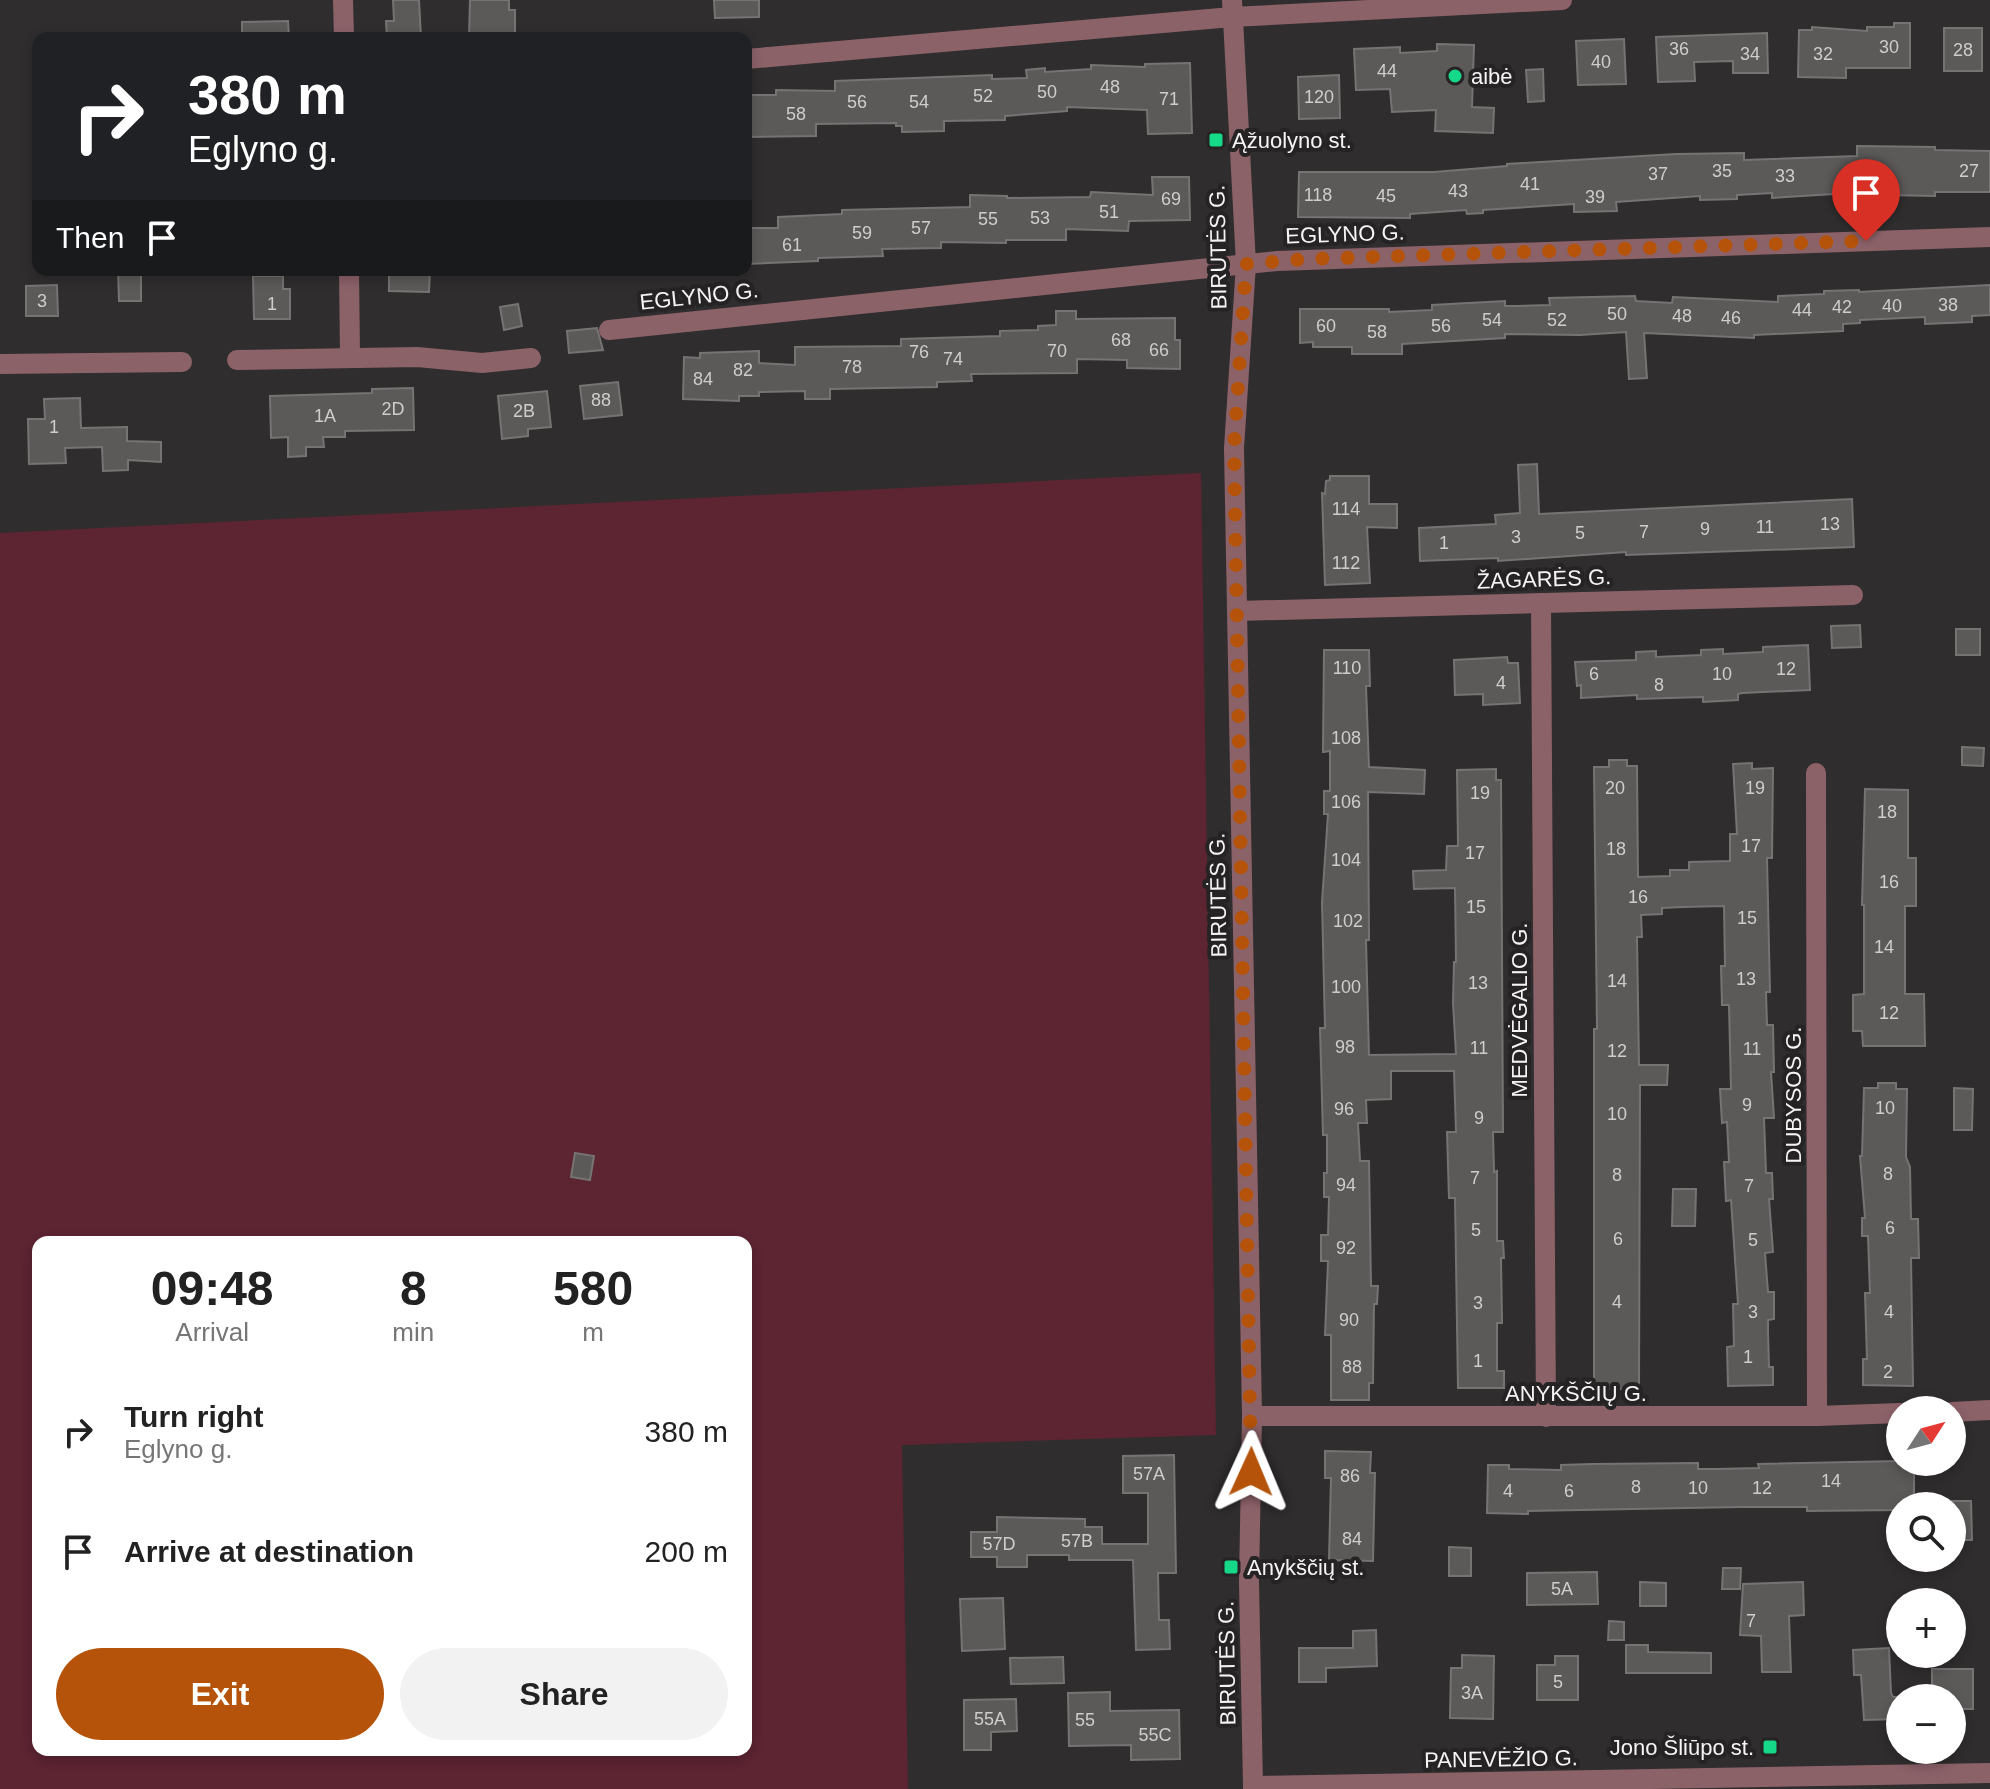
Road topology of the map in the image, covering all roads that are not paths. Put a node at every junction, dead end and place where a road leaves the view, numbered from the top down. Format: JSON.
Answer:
{"nodes":[{"id":1,"x":343,"y":0,"type":"edge"},
{"id":2,"x":1562,"y":0,"type":"edge"},
{"id":3,"x":1232,"y":8,"type":"edge"},
{"id":4,"x":344,"y":32,"type":"edge"},
{"id":5,"x":752,"y":58,"type":"edge"},
{"id":6,"x":1990,"y":237,"type":"edge"},
{"id":7,"x":1246,"y":264,"type":"junction"},
{"id":8,"x":349,"y":276,"type":"edge"},
{"id":9,"x":609,"y":330,"type":"dead end"},
{"id":10,"x":350,"y":356,"type":"junction"},
{"id":11,"x":531,"y":358,"type":"dead end"},
{"id":12,"x":237,"y":360,"type":"dead end"},
{"id":13,"x":182,"y":362,"type":"dead end"},
{"id":14,"x":0,"y":364,"type":"edge"},
{"id":15,"x":1853,"y":595,"type":"dead end"},
{"id":16,"x":1541,"y":603,"type":"junction"},
{"id":17,"x":1237,"y":611,"type":"junction"},
{"id":18,"x":1816,"y":773,"type":"dead end"},
{"id":19,"x":1990,"y":1410,"type":"edge"},
{"id":20,"x":1966,"y":1411,"type":"edge"},
{"id":21,"x":1886,"y":1414,"type":"edge"},
{"id":22,"x":1252,"y":1416,"type":"junction"},
{"id":23,"x":1817,"y":1416,"type":"junction"},
{"id":24,"x":1546,"y":1417,"type":"junction"},
{"id":25,"x":1990,"y":1773,"type":"edge"},
{"id":26,"x":1684,"y":1785,"type":"edge"},
{"id":27,"x":1253,"y":1788,"type":"edge"}],
"edges":[{"from":1,"to":4,"type":"street"},
{"from":2,"to":3,"type":"street"},
{"from":3,"to":5,"type":"street"},
{"from":3,"to":7,"type":"street","name":"BIRUTĖS G."},
{"from":6,"to":7,"type":"street","name":"EGLYNO G."},
{"from":7,"to":9,"type":"street","name":"EGLYNO G."},
{"from":7,"to":17,"type":"street","name":"BIRUTĖS G."},
{"from":8,"to":10,"type":"street"},
{"from":10,"to":11,"type":"street"},
{"from":10,"to":12,"type":"street"},
{"from":13,"to":14,"type":"street"},
{"from":15,"to":16,"type":"street","name":"ŽAGARĖS G."},
{"from":16,"to":17,"type":"street","name":"ŽAGARĖS G."},
{"from":16,"to":24,"type":"street","name":"MEDVĖGALIO G."},
{"from":17,"to":22,"type":"street","name":"BIRUTĖS G."},
{"from":18,"to":23,"type":"street","name":"DUBYSOS G."},
{"from":19,"to":20,"type":"street"},
{"from":21,"to":23,"type":"street","name":"ANYKŠČIŲ G."},
{"from":22,"to":24,"type":"street","name":"ANYKŠČIŲ G."},
{"from":22,"to":27,"type":"street","name":"BIRUTĖS G."},
{"from":23,"to":24,"type":"street","name":"ANYKŠČIŲ G."},
{"from":25,"to":26,"type":"street","name":"PANEVĖŽIO G."},
{"from":26,"to":27,"type":"street","name":"PANEVĖŽIO G."}]}
